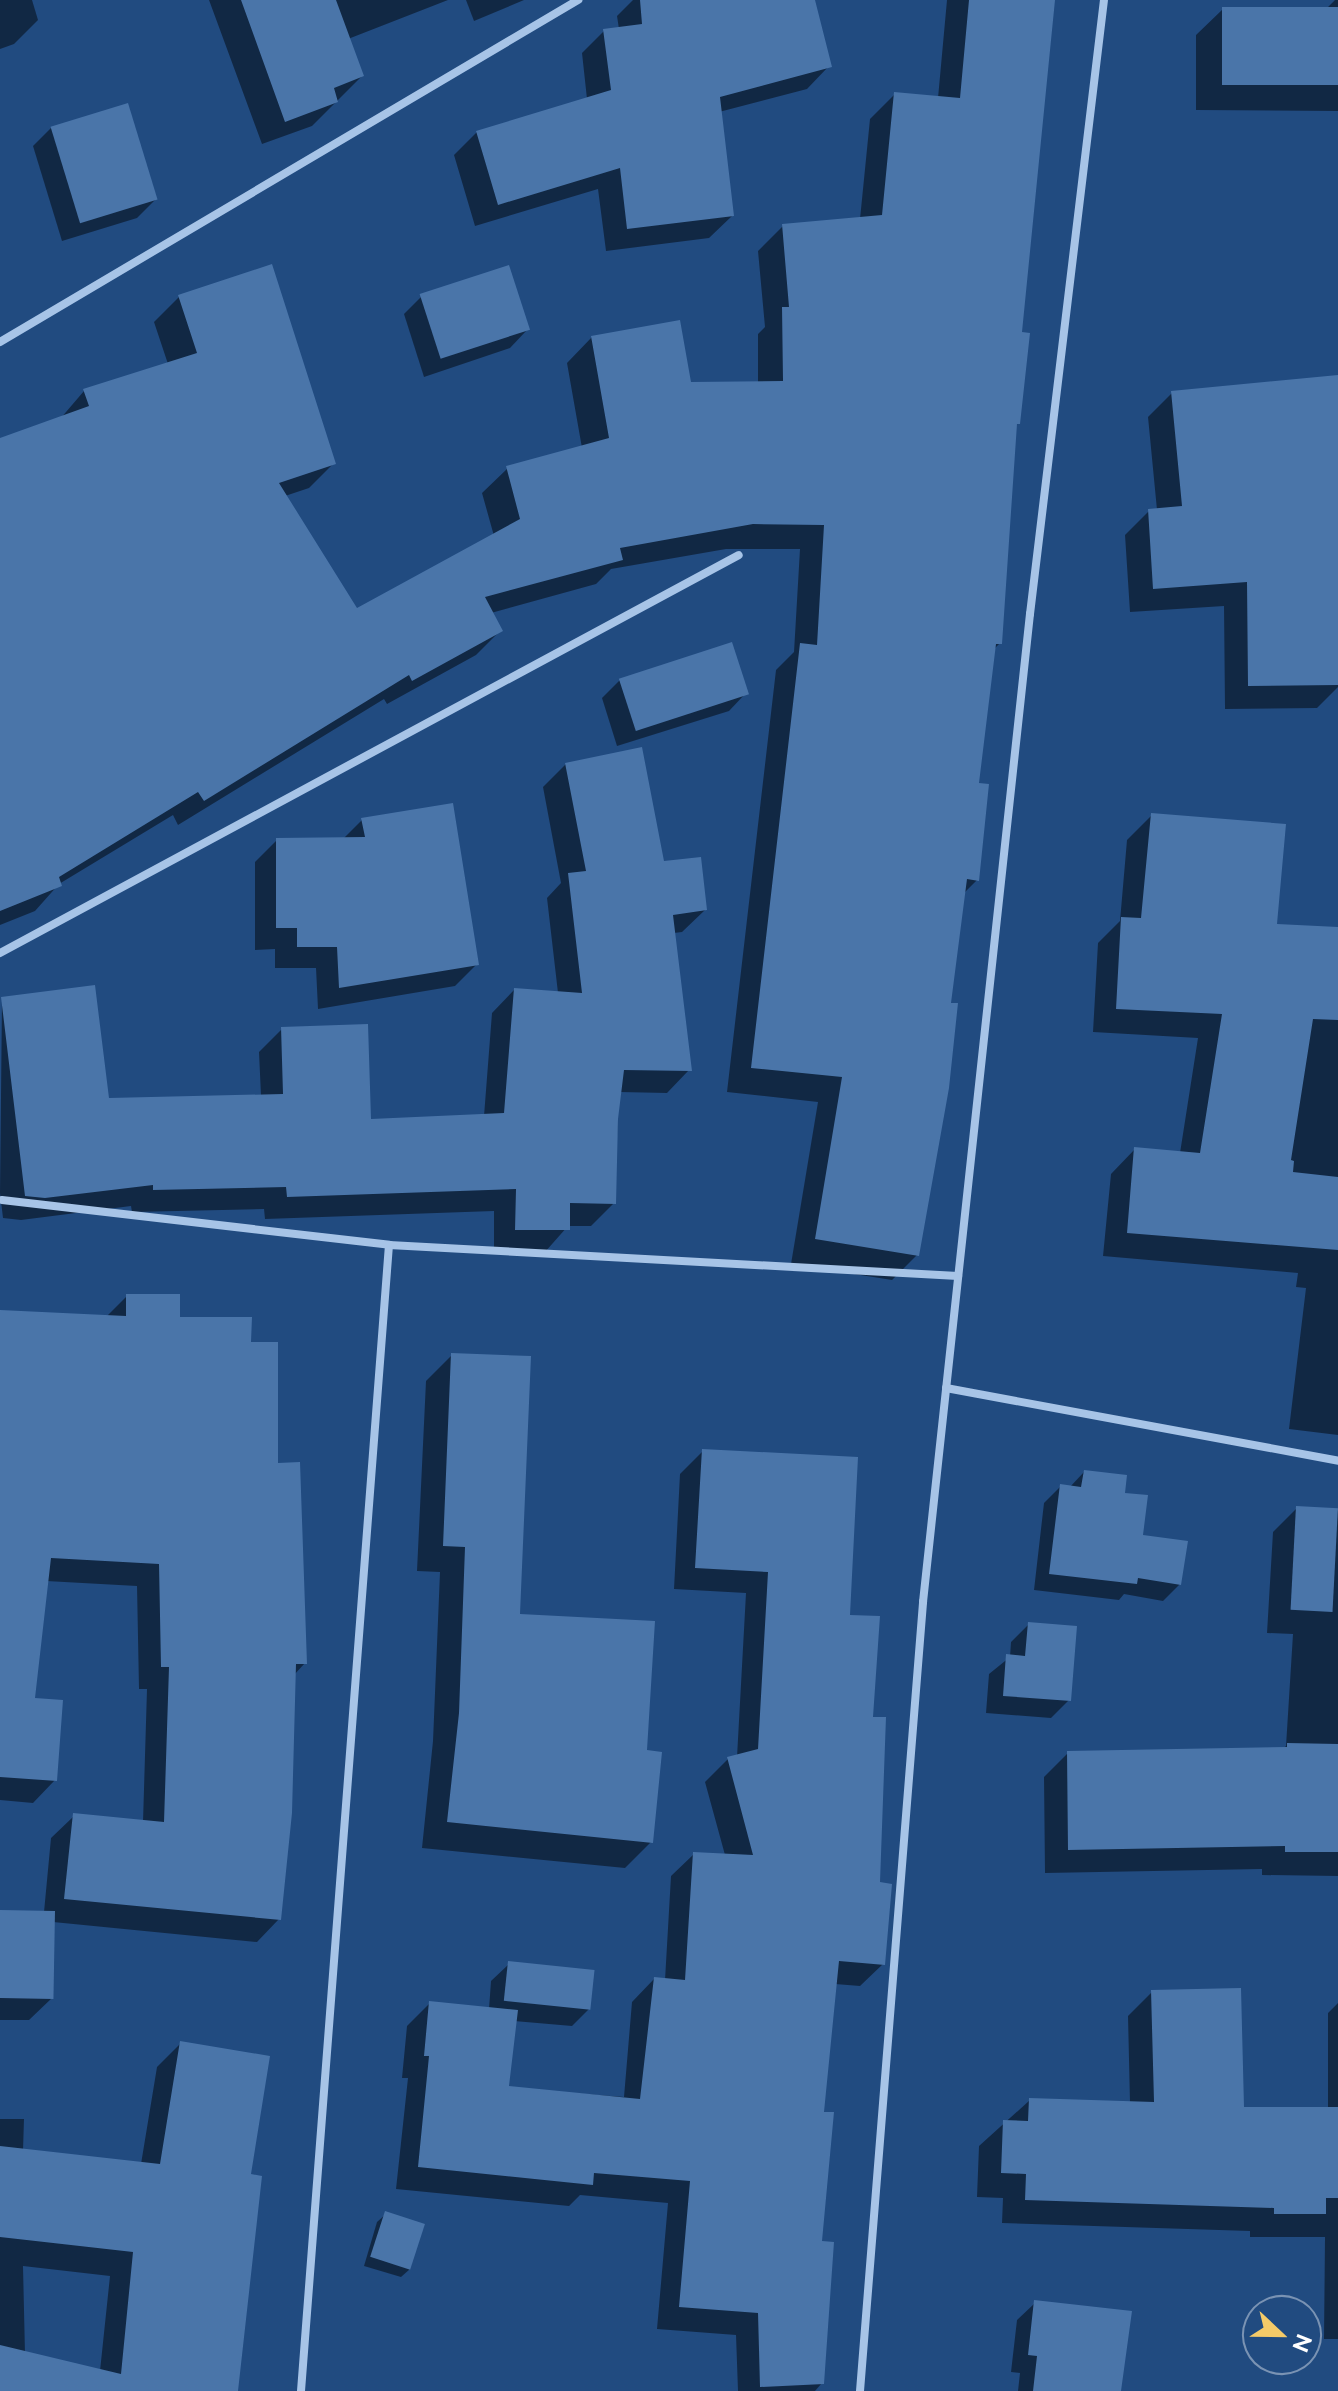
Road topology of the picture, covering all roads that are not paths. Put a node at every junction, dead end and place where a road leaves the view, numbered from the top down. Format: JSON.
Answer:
{"nodes":[{"id":1,"x":578,"y":0,"type":"edge"},
{"id":2,"x":1104,"y":0,"type":"edge"},
{"id":3,"x":0,"y":342,"type":"edge"},
{"id":4,"x":739,"y":555,"type":"dead end"},
{"id":5,"x":0,"y":953,"type":"edge"},
{"id":6,"x":2,"y":1200,"type":"dead end"},
{"id":7,"x":389,"y":1245,"type":"junction"},
{"id":8,"x":958,"y":1276,"type":"junction"},
{"id":9,"x":946,"y":1388,"type":"junction"},
{"id":10,"x":1338,"y":1461,"type":"edge"},
{"id":11,"x":301,"y":2391,"type":"edge"},
{"id":12,"x":860,"y":2391,"type":"edge"}],
"edges":[{"from":1,"to":3,"type":"street"},
{"from":2,"to":8,"type":"street"},
{"from":4,"to":5,"type":"street"},
{"from":6,"to":7,"type":"street"},
{"from":7,"to":8,"type":"street"},
{"from":7,"to":11,"type":"street"},
{"from":8,"to":9,"type":"street"},
{"from":9,"to":10,"type":"street"},
{"from":9,"to":12,"type":"street"}]}
